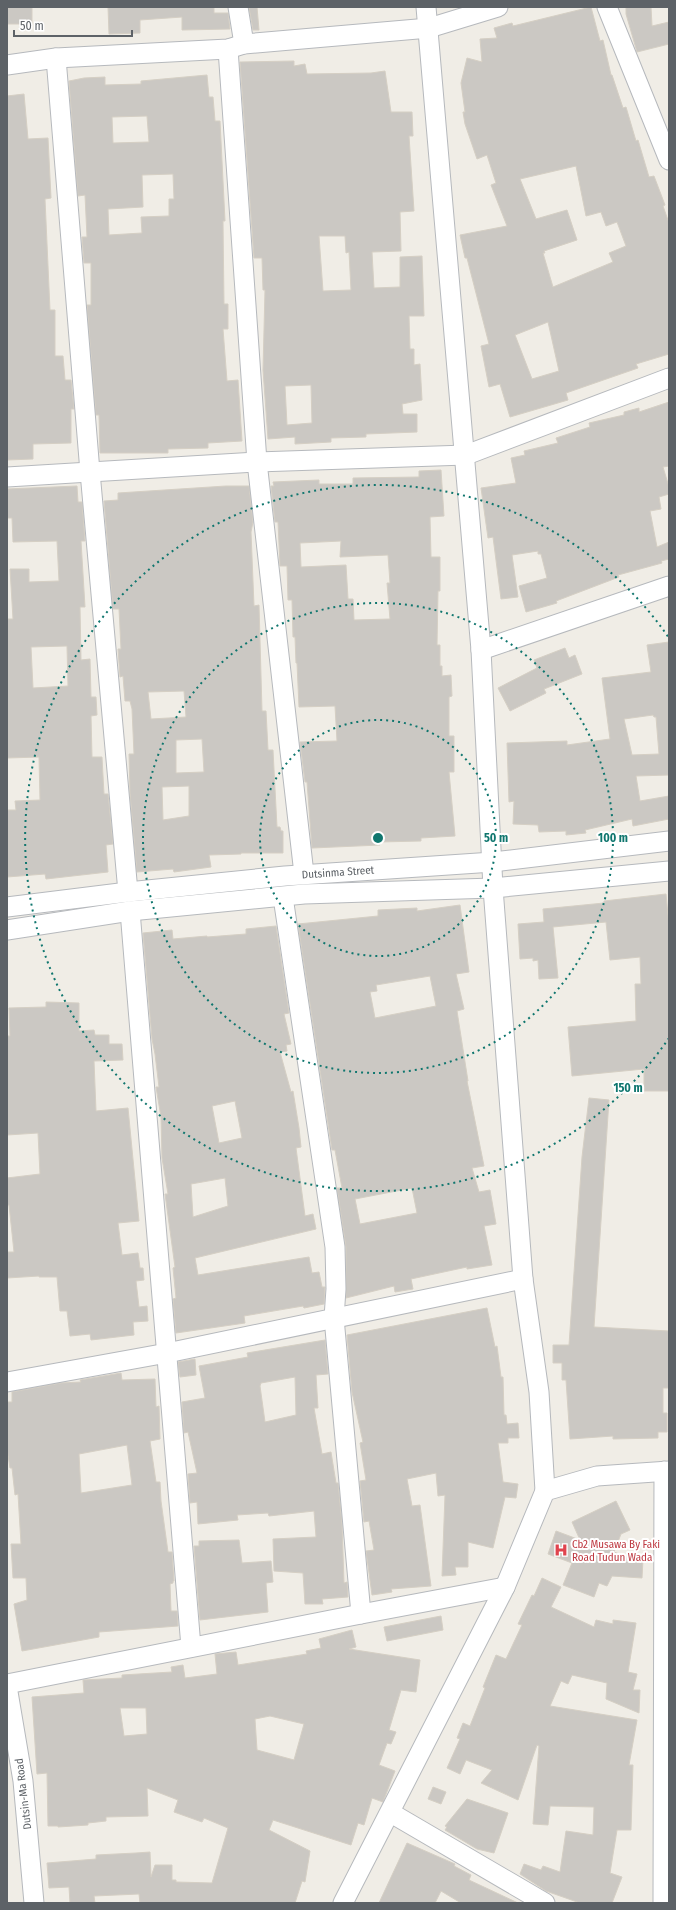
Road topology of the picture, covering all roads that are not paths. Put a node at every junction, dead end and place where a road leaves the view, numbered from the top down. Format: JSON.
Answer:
{"nodes":[{"id":1,"x":238,"y":7,"type":"edge"},
{"id":2,"x":426,"y":7,"type":"edge"},
{"id":3,"x":498,"y":7,"type":"edge"},
{"id":4,"x":607,"y":7,"type":"edge"},
{"id":5,"x":429,"y":28,"type":"junction"},
{"id":6,"x":236,"y":46,"type":"junction"},
{"id":7,"x":56,"y":58,"type":"junction"},
{"id":8,"x":7,"y":64,"type":"edge"},
{"id":9,"x":669,"y":160,"type":"edge"},
{"id":10,"x":669,"y":378,"type":"edge"},
{"id":11,"x":466,"y":455,"type":"junction"},
{"id":12,"x":257,"y":462,"type":"junction"},
{"id":13,"x":90,"y":472,"type":"junction"},
{"id":14,"x":7,"y":477,"type":"edge"},
{"id":15,"x":669,"y":586,"type":"edge"},
{"id":16,"x":481,"y":650,"type":"junction"},
{"id":17,"x":669,"y":841,"type":"edge"},
{"id":18,"x":493,"y":862,"type":"junction"},
{"id":19,"x":669,"y":871,"type":"edge"},
{"id":20,"x":304,"y":874,"type":"junction"},
{"id":21,"x":493,"y":888,"type":"junction"},
{"id":22,"x":128,"y":892,"type":"junction"},
{"id":23,"x":283,"y":897,"type":"junction"},
{"id":24,"x":7,"y":907,"type":"edge"},
{"id":25,"x":130,"y":911,"type":"junction"},
{"id":26,"x":7,"y":930,"type":"edge"},
{"id":27,"x":524,"y":1280,"type":"junction"},
{"id":28,"x":334,"y":1318,"type":"junction"},
{"id":29,"x":167,"y":1353,"type":"junction"},
{"id":30,"x":7,"y":1382,"type":"edge"},
{"id":31,"x":667,"y":1471,"type":"edge"},
{"id":32,"x":545,"y":1491,"type":"junction"},
{"id":33,"x":506,"y":1587,"type":"junction"},
{"id":34,"x":361,"y":1614,"type":"junction"},
{"id":35,"x":191,"y":1647,"type":"junction"},
{"id":36,"x":7,"y":1685,"type":"edge"},
{"id":37,"x":391,"y":1813,"type":"junction"},
{"id":38,"x":34,"y":1903,"type":"edge"},
{"id":39,"x":343,"y":1903,"type":"edge"},
{"id":40,"x":545,"y":1903,"type":"edge"},
{"id":41,"x":663,"y":1903,"type":"edge"}],
"edges":[{"from":1,"to":6,"type":"street"},
{"from":2,"to":5,"type":"street"},
{"from":3,"to":5,"type":"street"},
{"from":4,"to":9,"type":"street"},
{"from":5,"to":6,"type":"street"},
{"from":5,"to":11,"type":"street"},
{"from":6,"to":7,"type":"street"},
{"from":6,"to":12,"type":"street"},
{"from":7,"to":8,"type":"street"},
{"from":7,"to":13,"type":"street"},
{"from":10,"to":11,"type":"street"},
{"from":11,"to":12,"type":"street"},
{"from":11,"to":16,"type":"street"},
{"from":12,"to":13,"type":"street"},
{"from":12,"to":20,"type":"street"},
{"from":13,"to":14,"type":"street"},
{"from":13,"to":22,"type":"street"},
{"from":15,"to":16,"type":"street"},
{"from":16,"to":18,"type":"street"},
{"from":17,"to":18,"type":"street","name":"Dutsinma Street"},
{"from":18,"to":20,"type":"street","name":"Dutsinma Street"},
{"from":18,"to":21,"type":"street"},
{"from":19,"to":21,"type":"street","name":"Dutsinma Street"},
{"from":20,"to":22,"type":"street","name":"Dutsinma Street"},
{"from":21,"to":23,"type":"street","name":"Dutsinma Street"},
{"from":21,"to":27,"type":"street"},
{"from":22,"to":24,"type":"street","name":"Dutsinma Street"},
{"from":23,"to":25,"type":"street","name":"Dutsinma Street"},
{"from":23,"to":28,"type":"street"},
{"from":25,"to":26,"type":"street","name":"Dutsinma Street"},
{"from":25,"to":29,"type":"street"},
{"from":27,"to":28,"type":"street"},
{"from":27,"to":32,"type":"street"},
{"from":28,"to":29,"type":"street"},
{"from":28,"to":34,"type":"street"},
{"from":29,"to":30,"type":"street"},
{"from":29,"to":35,"type":"street"},
{"from":31,"to":32,"type":"street"},
{"from":31,"to":41,"type":"street"},
{"from":32,"to":33,"type":"street"},
{"from":33,"to":34,"type":"street"},
{"from":33,"to":37,"type":"street"},
{"from":34,"to":35,"type":"street"},
{"from":35,"to":36,"type":"street"},
{"from":36,"to":38,"type":"street","name":"Dutsin-Ma Road"},
{"from":37,"to":39,"type":"street"},
{"from":37,"to":40,"type":"street"}]}
